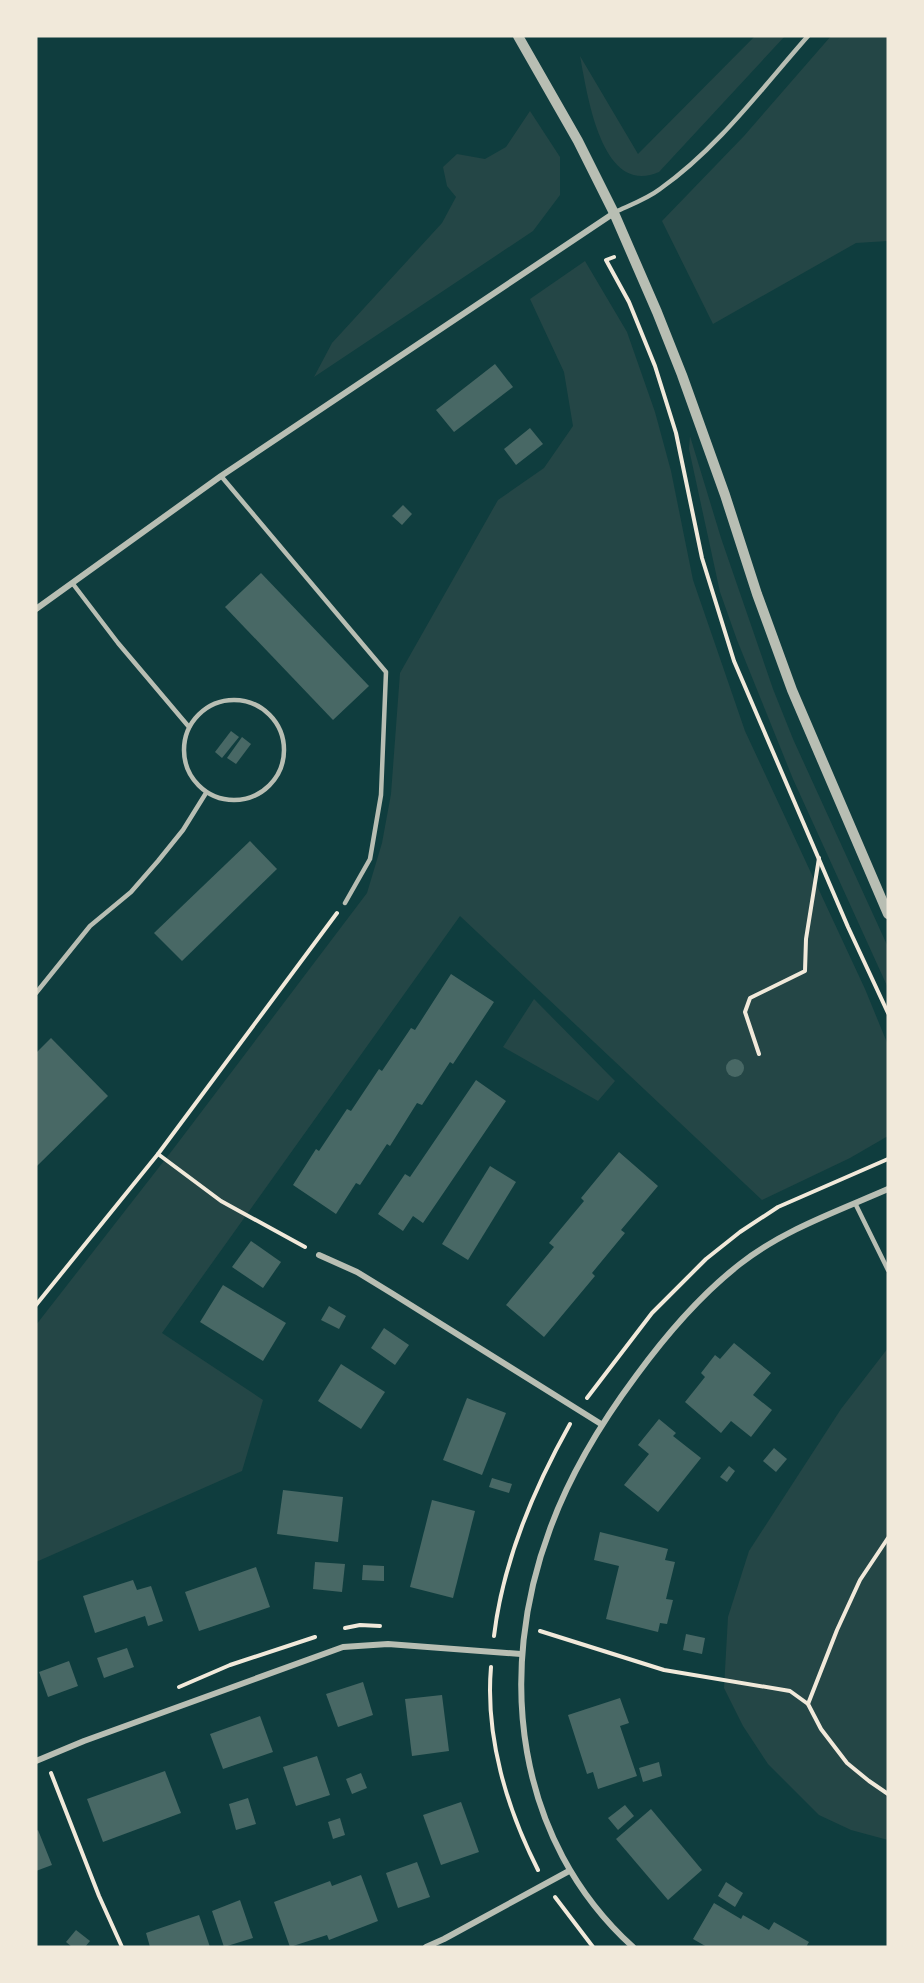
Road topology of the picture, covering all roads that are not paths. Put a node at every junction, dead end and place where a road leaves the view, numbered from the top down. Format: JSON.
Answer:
{"nodes":[{"id":1,"x":518,"y":36,"type":"edge"},
{"id":2,"x":808,"y":36,"type":"edge"},
{"id":3,"x":614,"y":213,"type":"junction"},
{"id":4,"x":221,"y":476,"type":"junction"},
{"id":5,"x":74,"y":584,"type":"junction"},
{"id":6,"x":36,"y":609,"type":"edge"},
{"id":7,"x":189,"y":726,"type":"junction"},
{"id":8,"x":206,"y":793,"type":"junction"},
{"id":9,"x":345,"y":903,"type":"road end"},
{"id":10,"x":888,"y":914,"type":"edge"},
{"id":11,"x":36,"y":993,"type":"edge"},
{"id":12,"x":888,"y":1189,"type":"edge"},
{"id":13,"x":855,"y":1203,"type":"junction"},
{"id":14,"x":319,"y":1255,"type":"road end"},
{"id":15,"x":888,"y":1270,"type":"edge"},
{"id":16,"x":601,"y":1424,"type":"junction"},
{"id":17,"x":521,"y":1654,"type":"junction"},
{"id":18,"x":36,"y":1761,"type":"edge"},
{"id":19,"x":569,"y":1871,"type":"junction"},
{"id":20,"x":426,"y":1947,"type":"edge"},
{"id":21,"x":633,"y":1947,"type":"edge"}],
"edges":[{"from":1,"to":3,"type":"street"},
{"from":2,"to":3,"type":"lane"},
{"from":3,"to":4,"type":"street"},
{"from":3,"to":10,"type":"street"},
{"from":4,"to":5,"type":"street"},
{"from":4,"to":9,"type":"lane"},
{"from":5,"to":6,"type":"street"},
{"from":5,"to":7,"type":"lane"},
{"from":7,"to":8,"type":"lane"},
{"from":7,"to":8,"type":"lane"},
{"from":8,"to":11,"type":"lane"},
{"from":12,"to":13,"type":"street"},
{"from":13,"to":15,"type":"lane"},
{"from":13,"to":16,"type":"street"},
{"from":14,"to":16,"type":"street"},
{"from":16,"to":17,"type":"street"},
{"from":17,"to":18,"type":"street"},
{"from":17,"to":19,"type":"street"},
{"from":19,"to":20,"type":"street"},
{"from":19,"to":21,"type":"street"}]}
